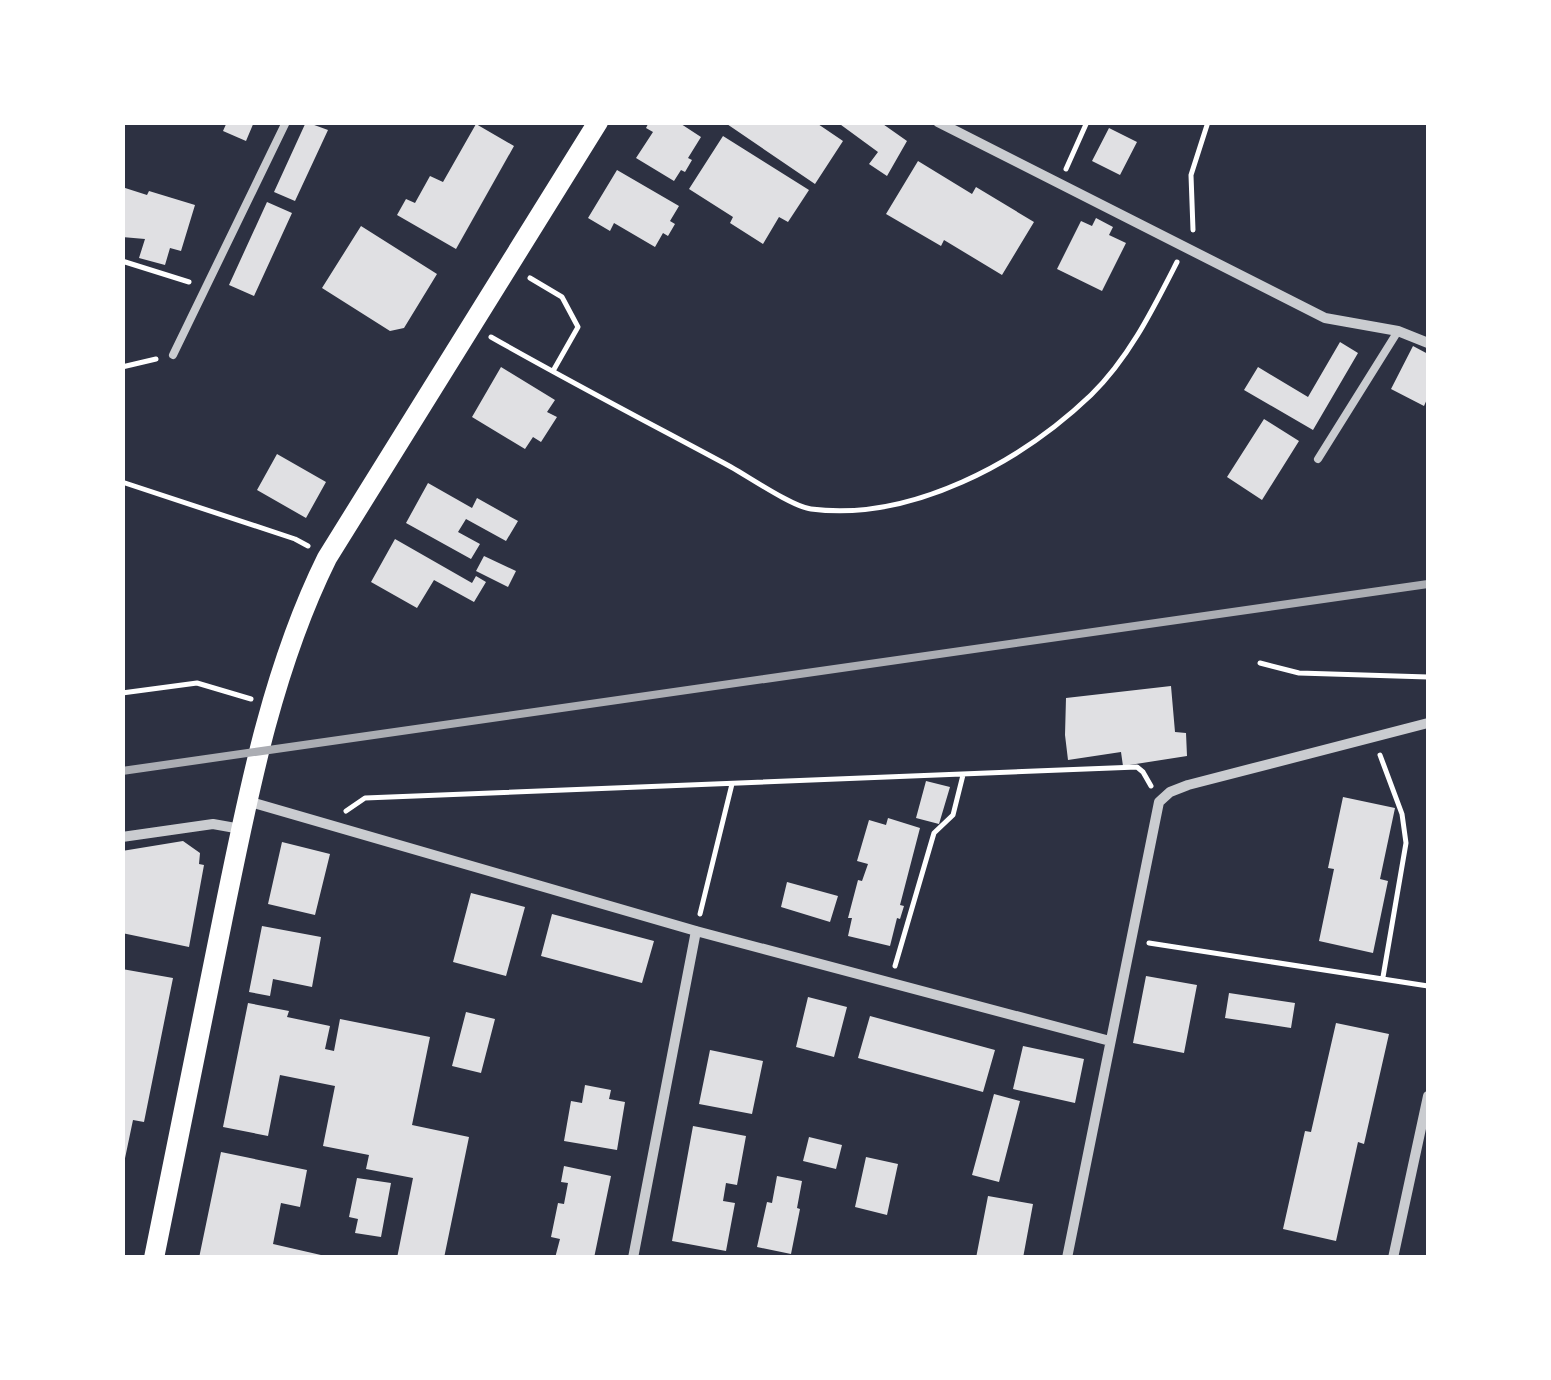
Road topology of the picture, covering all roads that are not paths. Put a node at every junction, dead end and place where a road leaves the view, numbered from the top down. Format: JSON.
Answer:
{"nodes":[{"id":1,"x":286,"y":122,"type":"edge"},
{"id":2,"x":938,"y":122,"type":"edge"},
{"id":3,"x":596,"y":123,"type":"edge"},
{"id":4,"x":1398,"y":331,"type":"junction"},
{"id":5,"x":1428,"y":343,"type":"edge"},
{"id":6,"x":174,"y":354,"type":"road end"},
{"id":7,"x":1318,"y":459,"type":"dead end"},
{"id":8,"x":1428,"y":723,"type":"edge"},
{"id":9,"x":247,"y":801,"type":"junction"},
{"id":10,"x":241,"y":829,"type":"junction"},
{"id":11,"x":122,"y":836,"type":"edge"},
{"id":12,"x":696,"y":932,"type":"junction"},
{"id":13,"x":1110,"y":1042,"type":"junction"},
{"id":14,"x":1428,"y":1096,"type":"edge"},
{"id":15,"x":154,"y":1258,"type":"edge"},
{"id":16,"x":633,"y":1258,"type":"edge"},
{"id":17,"x":1068,"y":1258,"type":"edge"},
{"id":18,"x":1394,"y":1258,"type":"edge"}],
"edges":[{"from":1,"to":6,"type":"lane"},
{"from":2,"to":4,"type":"street"},
{"from":3,"to":9,"type":"main road"},
{"from":4,"to":5,"type":"street"},
{"from":4,"to":7,"type":"lane"},
{"from":8,"to":13,"type":"street"},
{"from":9,"to":10,"type":"main road"},
{"from":9,"to":12,"type":"street"},
{"from":10,"to":11,"type":"street"},
{"from":10,"to":15,"type":"main road"},
{"from":12,"to":13,"type":"street"},
{"from":12,"to":16,"type":"street"},
{"from":13,"to":17,"type":"street"},
{"from":14,"to":18,"type":"street"}]}
